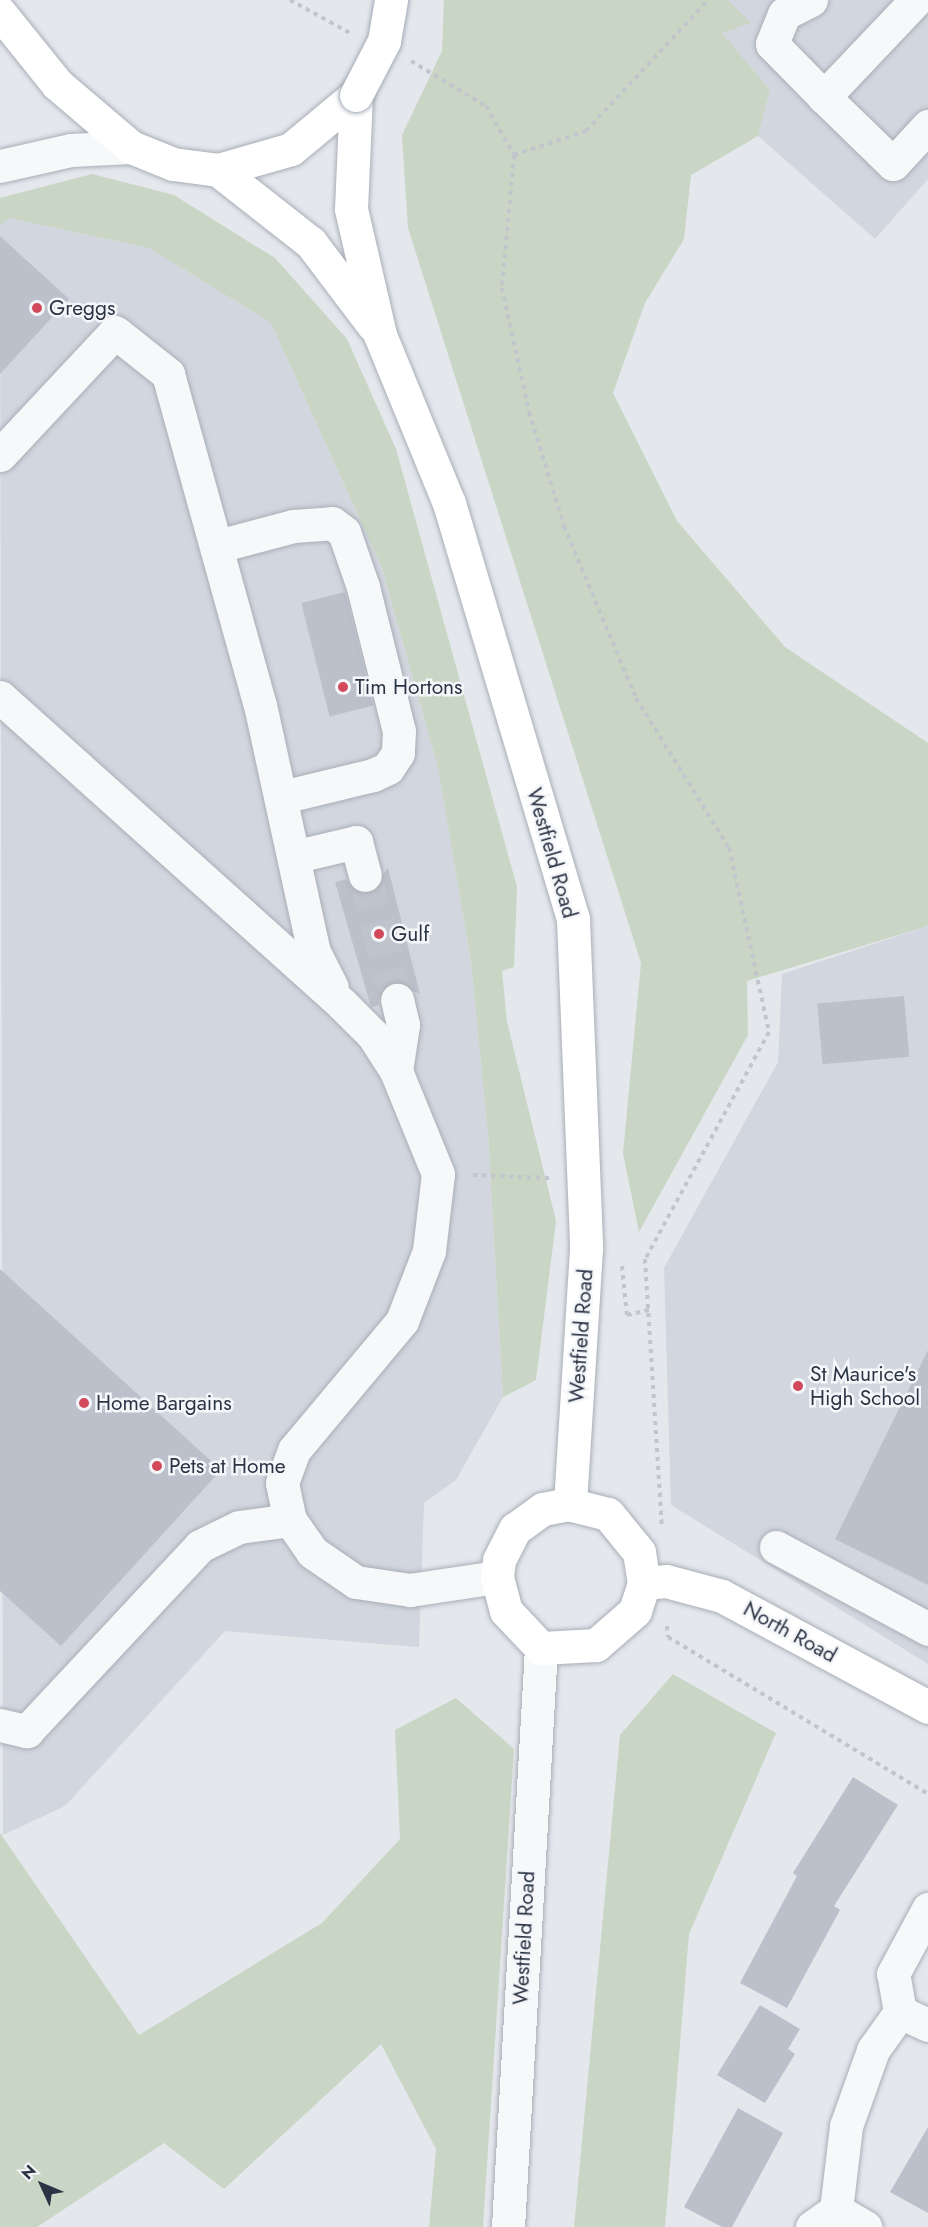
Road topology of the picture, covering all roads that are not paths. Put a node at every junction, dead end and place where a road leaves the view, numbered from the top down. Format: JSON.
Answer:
{"nodes":[{"id":1,"x":391,"y":0,"type":"edge"},
{"id":2,"x":811,"y":0,"type":"edge"},
{"id":3,"x":916,"y":0,"type":"edge"},
{"id":4,"x":1,"y":23,"type":"edge"},
{"id":5,"x":356,"y":95,"type":"junction"},
{"id":6,"x":824,"y":97,"type":"junction"},
{"id":7,"x":928,"y":126,"type":"edge"},
{"id":8,"x":130,"y":147,"type":"junction"},
{"id":9,"x":0,"y":166,"type":"edge"},
{"id":10,"x":218,"y":170,"type":"junction"},
{"id":11,"x":380,"y":335,"type":"junction"},
{"id":12,"x":0,"y":455,"type":"edge"},
{"id":13,"x":218,"y":546,"type":"junction"},
{"id":14,"x":0,"y":697,"type":"edge"},
{"id":15,"x":282,"y":797,"type":"junction"},
{"id":16,"x":297,"y":856,"type":"junction"},
{"id":17,"x":365,"y":875,"type":"tunnel mouth"},
{"id":18,"x":397,"y":1000,"type":"tunnel mouth"},
{"id":19,"x":342,"y":1004,"type":"junction"},
{"id":20,"x":396,"y":1071,"type":"junction"},
{"id":21,"x":570,"y":1505,"type":"junction"},
{"id":22,"x":290,"y":1520,"type":"junction"},
{"id":23,"x":776,"y":1547,"type":"dead end"},
{"id":24,"x":497,"y":1577,"type":"junction"},
{"id":25,"x":655,"y":1582,"type":"junction"},
{"id":26,"x":928,"y":1629,"type":"edge"},
{"id":27,"x":541,"y":1648,"type":"junction"},
{"id":28,"x":928,"y":1707,"type":"edge"},
{"id":29,"x":0,"y":1725,"type":"edge"},
{"id":30,"x":928,"y":1909,"type":"edge"},
{"id":31,"x":914,"y":2018,"type":"edge"},
{"id":32,"x":824,"y":2218,"type":"edge"},
{"id":33,"x":508,"y":2227,"type":"edge"},
{"id":34,"x":866,"y":2227,"type":"edge"}],
"edges":[{"from":1,"to":5,"type":"main road","bridge":true},
{"from":2,"to":6,"type":"street"},
{"from":3,"to":6,"type":"street"},
{"from":4,"to":8,"type":"main road"},
{"from":5,"to":10,"type":"main road"},
{"from":5,"to":11,"type":"main road","name":"Westfield Road"},
{"from":6,"to":7,"type":"street"},
{"from":8,"to":9,"type":"street"},
{"from":8,"to":10,"type":"main road"},
{"from":10,"to":11,"type":"main road","name":"Westfield Road"},
{"from":11,"to":21,"type":"main road","name":"Westfield Road"},
{"from":12,"to":13,"type":"street"},
{"from":13,"to":15,"type":"street"},
{"from":13,"to":15,"type":"street"},
{"from":14,"to":19,"type":"street"},
{"from":15,"to":16,"type":"street"},
{"from":16,"to":17,"type":"street"},
{"from":16,"to":19,"type":"street"},
{"from":18,"to":20,"type":"street"},
{"from":19,"to":20,"type":"street"},
{"from":20,"to":22,"type":"street"},
{"from":21,"to":24,"type":"main road"},
{"from":21,"to":25,"type":"main road"},
{"from":22,"to":24,"type":"street"},
{"from":22,"to":29,"type":"street"},
{"from":23,"to":26,"type":"street"},
{"from":24,"to":27,"type":"main road"},
{"from":25,"to":27,"type":"main road"},
{"from":25,"to":28,"type":"main road","name":"North Road"},
{"from":27,"to":33,"type":"street","name":"Westfield Road"},
{"from":30,"to":31,"type":"street"},
{"from":31,"to":32,"type":"street"},
{"from":32,"to":34,"type":"street"}]}
